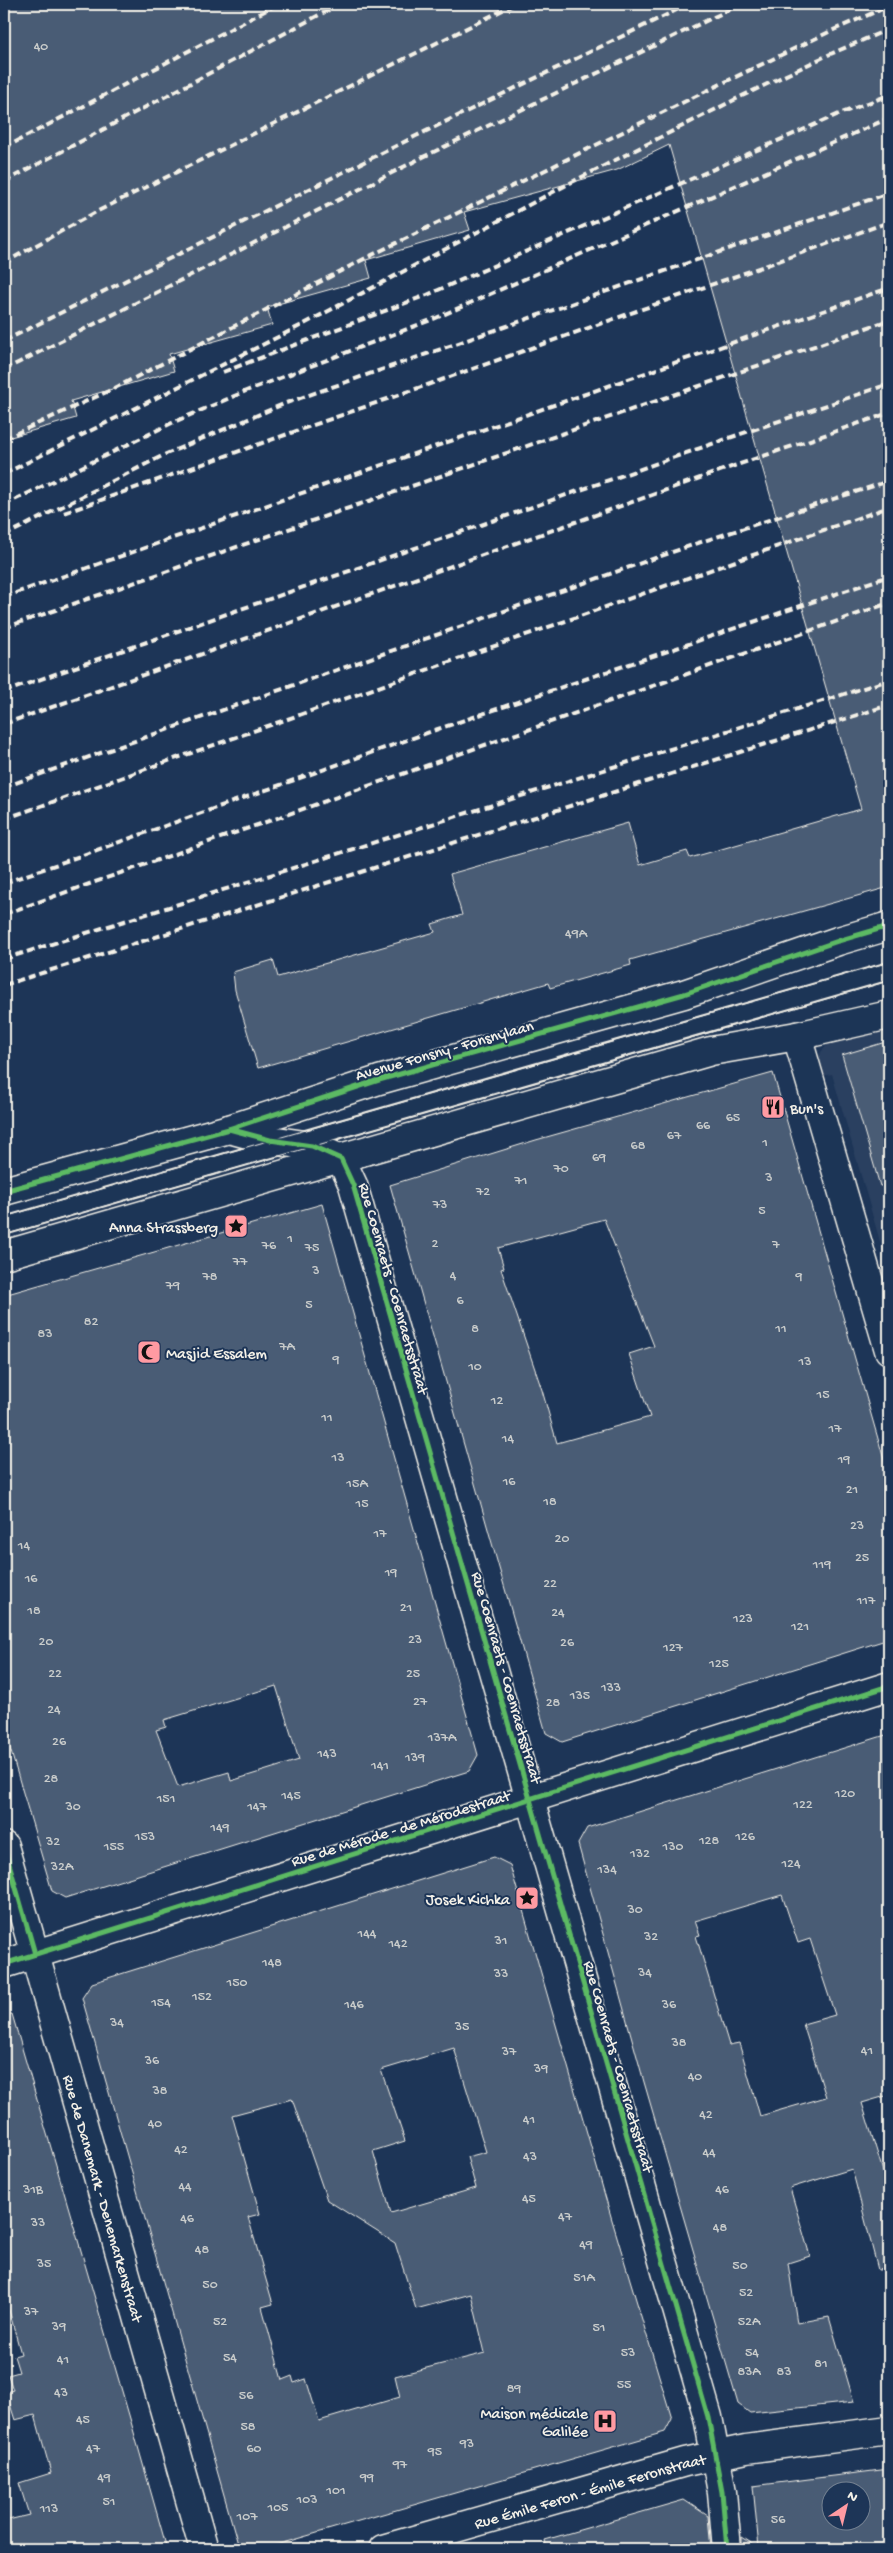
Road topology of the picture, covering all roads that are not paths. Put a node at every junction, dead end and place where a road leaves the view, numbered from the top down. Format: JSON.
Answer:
{"nodes":[{"id":1,"x":889,"y":926,"type":"edge"},
{"id":2,"x":889,"y":971,"type":"edge"},
{"id":3,"x":889,"y":1015,"type":"edge"},
{"id":4,"x":797,"y":1036,"type":"junction"},
{"id":5,"x":229,"y":1129,"type":"junction"},
{"id":6,"x":291,"y":1143,"type":"junction"},
{"id":7,"x":341,"y":1159,"type":"junction"},
{"id":8,"x":4,"y":1191,"type":"edge"},
{"id":9,"x":4,"y":1226,"type":"edge"},
{"id":10,"x":4,"y":1255,"type":"edge"},
{"id":11,"x":889,"y":1350,"type":"edge"},
{"id":12,"x":889,"y":1686,"type":"edge"},
{"id":13,"x":530,"y":1800,"type":"junction"},
{"id":14,"x":4,"y":1846,"type":"edge"},
{"id":15,"x":35,"y":1954,"type":"junction"},
{"id":16,"x":4,"y":1964,"type":"edge"},
{"id":17,"x":889,"y":2430,"type":"edge"},
{"id":18,"x":715,"y":2455,"type":"junction"},
{"id":19,"x":204,"y":2549,"type":"edge"},
{"id":20,"x":383,"y":2549,"type":"edge"},
{"id":21,"x":727,"y":2549,"type":"edge"}],
"edges":[{"from":1,"to":5,"type":"street","name":"Avenue Fonsny - Fonsnylaan"},
{"from":2,"to":6,"type":"lane"},
{"from":3,"to":4,"type":"street"},
{"from":4,"to":7,"type":"street"},
{"from":4,"to":11,"type":"street"},
{"from":5,"to":6,"type":"street"},
{"from":5,"to":8,"type":"street","name":"Avenue Fonsny - Fonsnylaan"},
{"from":6,"to":7,"type":"street"},
{"from":6,"to":9,"type":"lane"},
{"from":7,"to":10,"type":"street"},
{"from":7,"to":13,"type":"street","name":"Rue Coenraets - Coenraetsstraat"},
{"from":12,"to":13,"type":"street","name":"Rue de Mérode - de Mérodestraat"},
{"from":13,"to":15,"type":"street","name":"Rue de Mérode - de Mérodestraat"},
{"from":13,"to":18,"type":"street","name":"Rue Coenraets - Coenraetsstraat"},
{"from":14,"to":15,"type":"street","name":"Rue de Danemark - Denemarkenstraat"},
{"from":15,"to":16,"type":"street","name":"Rue de Mérode - de Mérodestraat"},
{"from":15,"to":19,"type":"street","name":"Rue de Danemark - Denemarkenstraat"},
{"from":17,"to":18,"type":"street","name":"Rue Émile Feron - Émile Feronstraat"},
{"from":18,"to":20,"type":"street","name":"Rue Émile Feron - Émile Feronstraat"},
{"from":18,"to":21,"type":"street","name":"Rue Coenraets - Coenraetsstraat"}]}
